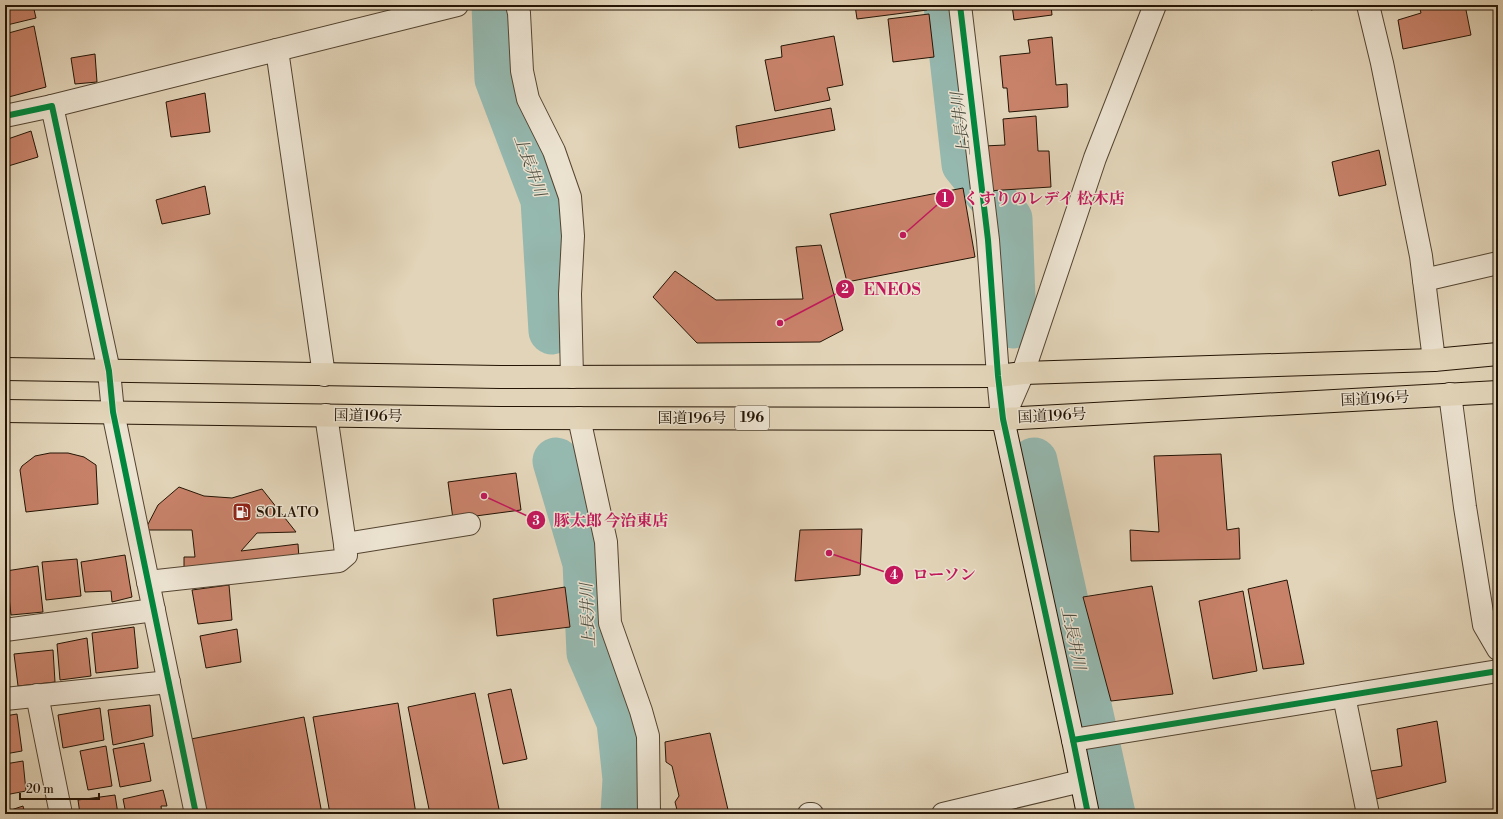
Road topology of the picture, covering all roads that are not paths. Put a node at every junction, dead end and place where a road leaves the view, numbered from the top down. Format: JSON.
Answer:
{"nodes":[{"id":1,"x":457,"y":5,"type":"edge"},
{"id":2,"x":517,"y":5,"type":"edge"},
{"id":3,"x":960,"y":5,"type":"edge"},
{"id":4,"x":1154,"y":5,"type":"edge"},
{"id":5,"x":1368,"y":5,"type":"edge"},
{"id":6,"x":277,"y":50,"type":"junction"},
{"id":7,"x":52,"y":106,"type":"junction"},
{"id":8,"x":5,"y":116,"type":"edge"},
{"id":9,"x":1498,"y":263,"type":"edge"},
{"id":10,"x":1424,"y":280,"type":"junction"},
{"id":11,"x":1498,"y":354,"type":"edge"},
{"id":12,"x":1434,"y":360,"type":"junction"},
{"id":13,"x":5,"y":368,"type":"edge"},
{"id":14,"x":109,"y":371,"type":"junction"},
{"id":15,"x":1023,"y":374,"type":"junction"},
{"id":16,"x":324,"y":375,"type":"junction"},
{"id":17,"x":998,"y":376,"type":"junction"},
{"id":18,"x":572,"y":377,"type":"junction"},
{"id":19,"x":1498,"y":392,"type":"edge"},
{"id":20,"x":1450,"y":394,"type":"junction"},
{"id":21,"x":5,"y":411,"type":"edge"},
{"id":22,"x":113,"y":412,"type":"junction"},
{"id":23,"x":326,"y":416,"type":"junction"},
{"id":24,"x":579,"y":418,"type":"junction"},
{"id":25,"x":1002,"y":419,"type":"junction"},
{"id":26,"x":469,"y":524,"type":"dead end"},
{"id":27,"x":345,"y":544,"type":"junction"},
{"id":28,"x":148,"y":582,"type":"junction"},
{"id":29,"x":154,"y":610,"type":"junction"},
{"id":30,"x":5,"y":630,"type":"edge"},
{"id":31,"x":1498,"y":648,"type":"edge"},
{"id":32,"x":1498,"y":672,"type":"edge"},
{"id":33,"x":169,"y":682,"type":"junction"},
{"id":34,"x":37,"y":695,"type":"junction"},
{"id":35,"x":1344,"y":696,"type":"junction"},
{"id":36,"x":5,"y":699,"type":"edge"},
{"id":37,"x":1073,"y":740,"type":"junction"},
{"id":38,"x":1081,"y":781,"type":"junction"},
{"id":39,"x":61,"y":814,"type":"edge"},
{"id":40,"x":196,"y":814,"type":"edge"},
{"id":41,"x":649,"y":814,"type":"edge"},
{"id":42,"x":943,"y":814,"type":"edge"},
{"id":43,"x":1088,"y":814,"type":"edge"},
{"id":44,"x":1368,"y":814,"type":"edge"}],
"edges":[{"from":1,"to":6,"type":"street"},
{"from":2,"to":18,"type":"street"},
{"from":3,"to":17,"type":"street"},
{"from":4,"to":15,"type":"street"},
{"from":5,"to":10,"type":"street"},
{"from":6,"to":7,"type":"street"},
{"from":6,"to":16,"type":"street"},
{"from":7,"to":8,"type":"street"},
{"from":7,"to":14,"type":"street"},
{"from":9,"to":10,"type":"street"},
{"from":10,"to":12,"type":"street"},
{"from":11,"to":12,"type":"highway"},
{"from":12,"to":15,"type":"highway"},
{"from":13,"to":14,"type":"highway"},
{"from":14,"to":16,"type":"highway"},
{"from":14,"to":22,"type":"street"},
{"from":15,"to":17,"type":"highway"},
{"from":15,"to":25,"type":"street"},
{"from":16,"to":18,"type":"highway"},
{"from":17,"to":18,"type":"highway"},
{"from":17,"to":25,"type":"street"},
{"from":19,"to":20,"type":"highway","name":"国道196号","number":"196"},
{"from":20,"to":25,"type":"highway","name":"国道196号","number":"196"},
{"from":20,"to":31,"type":"street"},
{"from":21,"to":22,"type":"highway","name":"国道196号","number":"196"},
{"from":22,"to":23,"type":"highway","name":"国道196号","number":"196"},
{"from":22,"to":28,"type":"street"},
{"from":23,"to":24,"type":"highway","name":"国道196号","number":"196"},
{"from":23,"to":27,"type":"street"},
{"from":24,"to":25,"type":"highway","name":"国道196号","number":"196"},
{"from":24,"to":41,"type":"street"},
{"from":25,"to":37,"type":"street"},
{"from":26,"to":27,"type":"street"},
{"from":27,"to":28,"type":"street"},
{"from":28,"to":29,"type":"street"},
{"from":29,"to":30,"type":"street"},
{"from":29,"to":33,"type":"street"},
{"from":32,"to":35,"type":"street"},
{"from":33,"to":34,"type":"street"},
{"from":33,"to":40,"type":"street"},
{"from":34,"to":36,"type":"street"},
{"from":34,"to":39,"type":"street"},
{"from":35,"to":37,"type":"street"},
{"from":35,"to":44,"type":"street"},
{"from":37,"to":38,"type":"street"},
{"from":38,"to":42,"type":"street"},
{"from":38,"to":43,"type":"street"}]}
